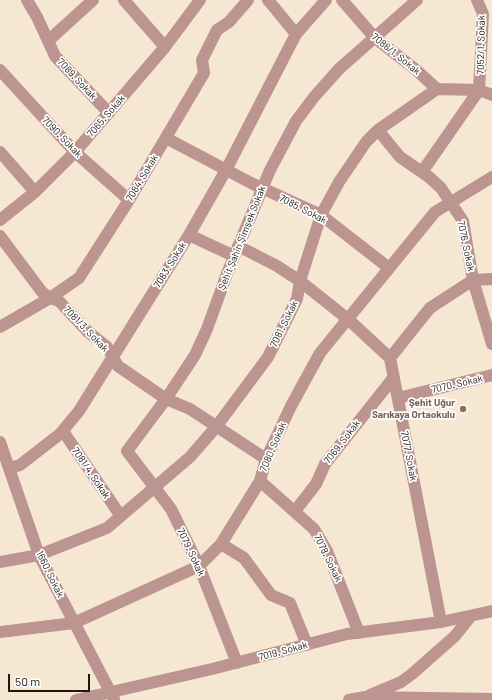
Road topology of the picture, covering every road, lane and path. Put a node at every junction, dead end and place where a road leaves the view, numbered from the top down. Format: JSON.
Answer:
{"nodes":[{"id":1,"x":27,"y":0,"type":"edge"},
{"id":2,"x":93,"y":0,"type":"edge"},
{"id":3,"x":124,"y":0,"type":"edge"},
{"id":4,"x":200,"y":0,"type":"edge"},
{"id":5,"x":248,"y":0,"type":"edge"},
{"id":6,"x":268,"y":0,"type":"edge"},
{"id":7,"x":326,"y":0,"type":"edge"},
{"id":8,"x":342,"y":0,"type":"edge"},
{"id":9,"x":417,"y":0,"type":"edge"},
{"id":10,"x":477,"y":0,"type":"edge"},
{"id":11,"x":296,"y":34,"type":"junction"},
{"id":12,"x":374,"y":38,"type":"junction"},
{"id":13,"x":48,"y":41,"type":"junction"},
{"id":14,"x":165,"y":47,"type":"junction"},
{"id":15,"x":0,"y":70,"type":"edge"},
{"id":16,"x":436,"y":89,"type":"junction"},
{"id":17,"x":480,"y":90,"type":"junction"},
{"id":18,"x":492,"y":95,"type":"edge"},
{"id":19,"x":109,"y":114,"type":"junction"},
{"id":20,"x":378,"y":130,"type":"junction"},
{"id":21,"x":166,"y":138,"type":"junction"},
{"id":22,"x":0,"y":152,"type":"edge"},
{"id":23,"x":75,"y":152,"type":"junction"},
{"id":24,"x":226,"y":170,"type":"junction"},
{"id":25,"x":422,"y":172,"type":"junction"},
{"id":26,"x":492,"y":177,"type":"edge"},
{"id":27,"x":262,"y":188,"type":"junction"},
{"id":28,"x":35,"y":192,"type":"junction"},
{"id":29,"x":129,"y":200,"type":"junction"},
{"id":30,"x":452,"y":203,"type":"junction"},
{"id":31,"x":321,"y":215,"type":"junction"},
{"id":32,"x":0,"y":220,"type":"edge"},
{"id":33,"x":190,"y":235,"type":"junction"},
{"id":34,"x":0,"y":236,"type":"edge"},
{"id":35,"x":236,"y":251,"type":"junction"},
{"id":36,"x":389,"y":268,"type":"junction"},
{"id":37,"x":492,"y":279,"type":"edge"},
{"id":38,"x":473,"y":280,"type":"junction"},
{"id":39,"x":300,"y":281,"type":"junction"},
{"id":40,"x":50,"y":298,"type":"junction"},
{"id":41,"x":349,"y":320,"type":"junction"},
{"id":42,"x":0,"y":327,"type":"edge"},
{"id":43,"x":492,"y":344,"type":"edge"},
{"id":44,"x":113,"y":358,"type":"junction"},
{"id":45,"x":390,"y":358,"type":"junction"},
{"id":46,"x":492,"y":375,"type":"edge"},
{"id":47,"x":394,"y":377,"type":"junction"},
{"id":48,"x":398,"y":398,"type":"junction"},
{"id":49,"x":166,"y":399,"type":"junction"},
{"id":50,"x":216,"y":427,"type":"junction"},
{"id":51,"x":63,"y":431,"type":"junction"},
{"id":52,"x":0,"y":442,"type":"edge"},
{"id":53,"x":127,"y":451,"type":"joint"},
{"id":54,"x":266,"y":459,"type":"junction"},
{"id":55,"x":10,"y":468,"type":"junction"},
{"id":56,"x":260,"y":480,"type":"junction"},
{"id":57,"x":154,"y":485,"type":"junction"},
{"id":58,"x":295,"y":511,"type":"junction"},
{"id":59,"x":120,"y":515,"type":"junction"},
{"id":60,"x":221,"y":544,"type":"junction"},
{"id":61,"x":39,"y":555,"type":"junction"},
{"id":62,"x":0,"y":562,"type":"edge"},
{"id":63,"x":198,"y":566,"type":"junction"},
{"id":64,"x":492,"y":611,"type":"edge"},
{"id":65,"x":471,"y":616,"type":"junction"},
{"id":66,"x":441,"y":622,"type":"junction"},
{"id":67,"x":74,"y":623,"type":"junction"},
{"id":68,"x":0,"y":632,"type":"edge"},
{"id":69,"x":359,"y":633,"type":"junction"},
{"id":70,"x":307,"y":645,"type":"junction"},
{"id":71,"x":237,"y":663,"type":"junction"},
{"id":72,"x":112,"y":696,"type":"edge"},
{"id":73,"x":366,"y":698,"type":"edge"},
{"id":74,"x":448,"y":699,"type":"edge"},
{"id":75,"x":492,"y":699,"type":"edge"},
{"id":76,"x":76,"y":700,"type":"edge"},
{"id":77,"x":349,"y":700,"type":"edge"}],
"edges":[{"from":1,"to":13,"type":"street","name":"7089. Sokak"},
{"from":2,"to":13,"type":"street"},
{"from":3,"to":14,"type":"street"},
{"from":4,"to":14,"type":"street","name":"7065. Sokak"},
{"from":5,"to":21,"type":"street","name":"7084. Sokak"},
{"from":6,"to":11,"type":"street"},
{"from":7,"to":11,"type":"street","name":"7083. Sokak"},
{"from":8,"to":12,"type":"street","name":"7086/1. Sokak"},
{"from":9,"to":12,"type":"street","name":"Şehit Şahin Şimşek Sokak"},
{"from":10,"to":17,"type":"street","name":"7052/1. Sokak"},
{"from":11,"to":24,"type":"street","name":"7083. Sokak"},
{"from":12,"to":16,"type":"street","name":"7086/1. Sokak"},
{"from":12,"to":27,"type":"street","name":"Şehit Şahin Şimşek Sokak"},
{"from":13,"to":19,"type":"street","name":"7089. Sokak"},
{"from":14,"to":19,"type":"street","name":"7065. Sokak"},
{"from":15,"to":23,"type":"street","name":"7090. Sokak"},
{"from":16,"to":17,"type":"street"},
{"from":16,"to":20,"type":"street","name":"7081. Sokak"},
{"from":17,"to":18,"type":"street"},
{"from":17,"to":25,"type":"street"},
{"from":19,"to":23,"type":"street","name":"7065. Sokak"},
{"from":20,"to":25,"type":"street","name":"7076. Sokak"},
{"from":20,"to":31,"type":"street","name":"7081. Sokak"},
{"from":21,"to":24,"type":"street","name":"7085. Sokak"},
{"from":21,"to":29,"type":"street","name":"7084. Sokak"},
{"from":22,"to":28,"type":"street"},
{"from":23,"to":28,"type":"street","name":"7065. Sokak"},
{"from":23,"to":29,"type":"street","name":"7090. Sokak"},
{"from":24,"to":27,"type":"street","name":"7085. Sokak"},
{"from":24,"to":33,"type":"street","name":"7083. Sokak"},
{"from":25,"to":30,"type":"street","name":"7076. Sokak"},
{"from":26,"to":30,"type":"street","name":"7080. Sokak"},
{"from":27,"to":31,"type":"street","name":"7085. Sokak"},
{"from":27,"to":35,"type":"street","name":"Şehit Şahin Şimşek Sokak"},
{"from":28,"to":32,"type":"street","name":"7065. Sokak"},
{"from":29,"to":40,"type":"street","name":"7084. Sokak"},
{"from":30,"to":36,"type":"street","name":"7080. Sokak"},
{"from":30,"to":38,"type":"street","name":"7076. Sokak"},
{"from":31,"to":36,"type":"street","name":"7085. Sokak"},
{"from":31,"to":39,"type":"street","name":"7081. Sokak"},
{"from":33,"to":35,"type":"street"},
{"from":33,"to":44,"type":"street","name":"7083. Sokak"},
{"from":34,"to":40,"type":"street","name":"7081/3. Sokak"},
{"from":35,"to":39,"type":"street"},
{"from":35,"to":49,"type":"street","name":"Şehit Şahin Şimşek Sokak"},
{"from":36,"to":41,"type":"street","name":"7080. Sokak"},
{"from":37,"to":38,"type":"street"},
{"from":38,"to":43,"type":"street","name":"7076. Sokak"},
{"from":38,"to":45,"type":"street"},
{"from":39,"to":41,"type":"street"},
{"from":39,"to":50,"type":"street","name":"7081. Sokak"},
{"from":40,"to":42,"type":"street","name":"7084. Sokak"},
{"from":40,"to":44,"type":"street","name":"7081/3. Sokak"},
{"from":41,"to":45,"type":"street"},
{"from":41,"to":54,"type":"street","name":"7080. Sokak"},
{"from":44,"to":49,"type":"street","name":"7081/3. Sokak"},
{"from":44,"to":51,"type":"street","name":"7083. Sokak"},
{"from":45,"to":47,"type":"street","name":"7077. Sokak"},
{"from":46,"to":48,"type":"street","name":"7070. Sokak"},
{"from":47,"to":48,"type":"street","name":"7077. Sokak"},
{"from":47,"to":58,"type":"street","name":"7069. Sokak"},
{"from":48,"to":66,"type":"street","name":"7077. Sokak"},
{"from":49,"to":50,"type":"street","name":"7081/3. Sokak"},
{"from":49,"to":53,"type":"street","name":"Şehit Şahin Şimşek Sokak"},
{"from":50,"to":54,"type":"street","name":"7081/3. Sokak"},
{"from":50,"to":57,"type":"street","name":"7081. Sokak"},
{"from":51,"to":55,"type":"street","name":"7083. Sokak"},
{"from":51,"to":59,"type":"street","name":"7081/4. Sokak"},
{"from":52,"to":55,"type":"street","name":"1660. Sokak"},
{"from":53,"to":57,"type":"street","name":"7079. Sokak"},
{"from":54,"to":56,"type":"street","name":"7080. Sokak"},
{"from":55,"to":61,"type":"street","name":"1660. Sokak"},
{"from":56,"to":58,"type":"street","name":"7078. Sokak"},
{"from":56,"to":60,"type":"street","name":"7080. Sokak"},
{"from":57,"to":59,"type":"street","name":"7081. Sokak"},
{"from":57,"to":63,"type":"street","name":"7079. Sokak"},
{"from":58,"to":69,"type":"street","name":"7078. Sokak"},
{"from":59,"to":61,"type":"street","name":"7081. Sokak"},
{"from":60,"to":63,"type":"street","name":"7080. Sokak"},
{"from":60,"to":70,"type":"street"},
{"from":61,"to":62,"type":"street","name":"7081. Sokak"},
{"from":61,"to":67,"type":"street","name":"1660. Sokak"},
{"from":63,"to":67,"type":"street","name":"7080. Sokak"},
{"from":63,"to":71,"type":"street","name":"7079. Sokak"},
{"from":64,"to":65,"type":"street","name":"7019. Sokak"},
{"from":65,"to":66,"type":"street","name":"7019. Sokak"},
{"from":65,"to":73,"type":"street"},
{"from":66,"to":69,"type":"street","name":"7019. Sokak"},
{"from":67,"to":68,"type":"street","name":"7080. Sokak"},
{"from":67,"to":72,"type":"street","name":"1660. Sokak"},
{"from":69,"to":70,"type":"street","name":"7019. Sokak"},
{"from":70,"to":71,"type":"street","name":"7019. Sokak"},
{"from":71,"to":72,"type":"street","name":"7019. Sokak"},
{"from":72,"to":76,"type":"street","name":"7019. Sokak"},
{"from":73,"to":74,"type":"street"},
{"from":73,"to":77,"type":"street"},
{"from":74,"to":75,"type":"street"}]}
